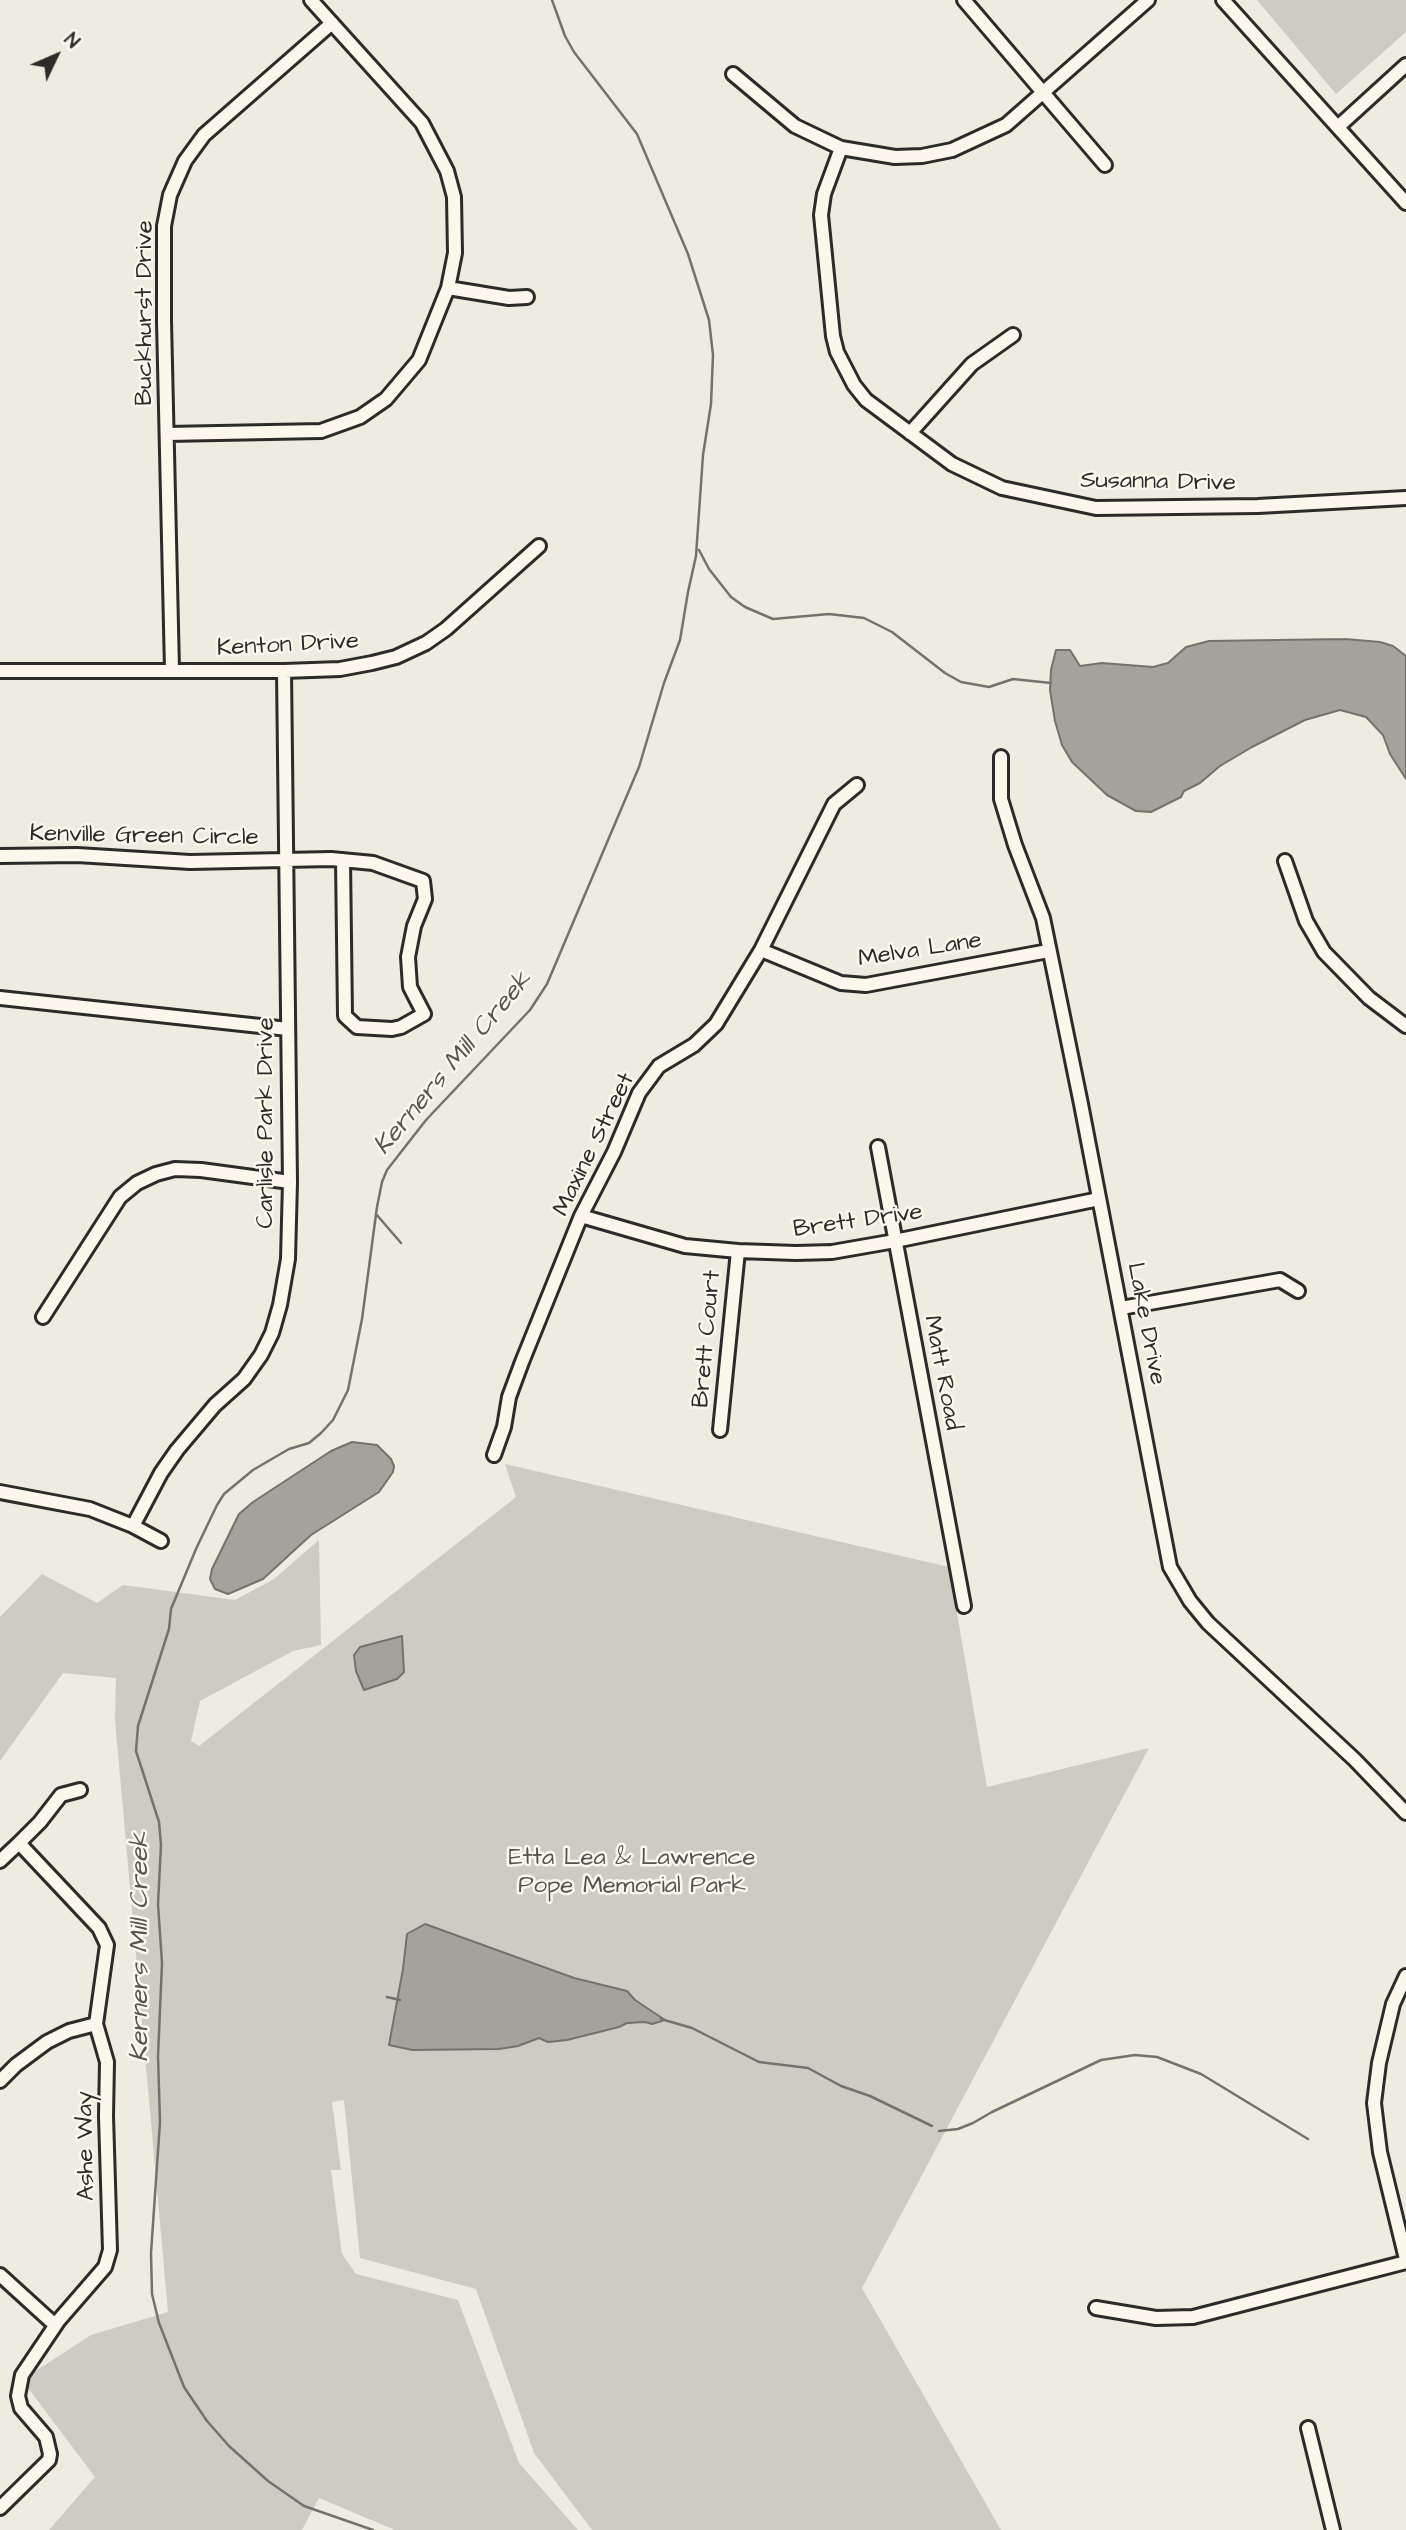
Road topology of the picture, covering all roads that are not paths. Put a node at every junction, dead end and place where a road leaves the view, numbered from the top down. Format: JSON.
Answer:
{"nodes":[{"id":1,"x":311,"y":0,"type":"edge"},
{"id":2,"x":964,"y":0,"type":"edge"},
{"id":3,"x":1149,"y":0,"type":"edge"},
{"id":4,"x":1223,"y":0,"type":"edge"},
{"id":5,"x":332,"y":23,"type":"junction"},
{"id":6,"x":1406,"y":65,"type":"edge"},
{"id":7,"x":733,"y":74,"type":"dead end"},
{"id":8,"x":1045,"y":93,"type":"junction"},
{"id":9,"x":1339,"y":126,"type":"junction"},
{"id":10,"x":841,"y":148,"type":"junction"},
{"id":11,"x":1105,"y":165,"type":"dead end"},
{"id":12,"x":1406,"y":203,"type":"edge"},
{"id":13,"x":448,"y":288,"type":"junction"},
{"id":14,"x":527,"y":297,"type":"dead end"},
{"id":15,"x":1013,"y":335,"type":"dead end"},
{"id":16,"x":910,"y":433,"type":"junction"},
{"id":17,"x":167,"y":434,"type":"junction"},
{"id":18,"x":1406,"y":498,"type":"edge"},
{"id":19,"x":539,"y":546,"type":"dead end"},
{"id":20,"x":172,"y":670,"type":"junction"},
{"id":21,"x":0,"y":671,"type":"edge"},
{"id":22,"x":284,"y":671,"type":"junction"},
{"id":23,"x":1001,"y":757,"type":"dead end"},
{"id":24,"x":857,"y":785,"type":"dead end"},
{"id":25,"x":0,"y":856,"type":"edge"},
{"id":26,"x":343,"y":860,"type":"junction"},
{"id":27,"x":286,"y":861,"type":"junction"},
{"id":28,"x":1285,"y":861,"type":"dead end"},
{"id":29,"x":761,"y":950,"type":"junction"},
{"id":30,"x":1048,"y":951,"type":"junction"},
{"id":31,"x":0,"y":998,"type":"edge"},
{"id":32,"x":1406,"y":1026,"type":"edge"},
{"id":33,"x":288,"y":1029,"type":"junction"},
{"id":34,"x":878,"y":1147,"type":"dead end"},
{"id":35,"x":290,"y":1182,"type":"junction"},
{"id":36,"x":1099,"y":1199,"type":"junction"},
{"id":37,"x":581,"y":1216,"type":"junction"},
{"id":38,"x":895,"y":1241,"type":"junction"},
{"id":39,"x":738,"y":1251,"type":"junction"},
{"id":40,"x":1298,"y":1291,"type":"dead end"},
{"id":41,"x":1121,"y":1308,"type":"junction"},
{"id":42,"x":43,"y":1317,"type":"dead end"},
{"id":43,"x":720,"y":1430,"type":"dead end"},
{"id":44,"x":494,"y":1455,"type":"dead end"},
{"id":45,"x":0,"y":1492,"type":"edge"},
{"id":46,"x":133,"y":1526,"type":"junction"},
{"id":47,"x":161,"y":1541,"type":"dead end"},
{"id":48,"x":964,"y":1606,"type":"dead end"},
{"id":49,"x":80,"y":1790,"type":"dead end"},
{"id":50,"x":1406,"y":1813,"type":"edge"},
{"id":51,"x":19,"y":1843,"type":"junction"},
{"id":52,"x":0,"y":1861,"type":"edge"},
{"id":53,"x":1406,"y":1976,"type":"edge"},
{"id":54,"x":96,"y":2024,"type":"junction"},
{"id":55,"x":0,"y":2081,"type":"edge"},
{"id":56,"x":1406,"y":2260,"type":"edge"},
{"id":57,"x":0,"y":2275,"type":"edge"},
{"id":58,"x":1096,"y":2308,"type":"dead end"},
{"id":59,"x":55,"y":2325,"type":"junction"},
{"id":60,"x":1307,"y":2428,"type":"dead end"},
{"id":61,"x":0,"y":2508,"type":"edge"},
{"id":62,"x":1333,"y":2530,"type":"edge"}],
"edges":[{"from":1,"to":5,"type":"street"},
{"from":2,"to":8,"type":"street"},
{"from":3,"to":8,"type":"street"},
{"from":4,"to":9,"type":"street"},
{"from":5,"to":13,"type":"street"},
{"from":5,"to":17,"type":"street","name":"Buckhurst Drive"},
{"from":6,"to":9,"type":"street"},
{"from":7,"to":10,"type":"street"},
{"from":8,"to":10,"type":"street"},
{"from":8,"to":11,"type":"street"},
{"from":9,"to":12,"type":"street"},
{"from":10,"to":16,"type":"street","name":"Susanna Drive"},
{"from":13,"to":14,"type":"street"},
{"from":13,"to":17,"type":"street"},
{"from":15,"to":16,"type":"street"},
{"from":16,"to":18,"type":"street","name":"Susanna Drive"},
{"from":17,"to":20,"type":"street","name":"Buckhurst Drive"},
{"from":19,"to":22,"type":"street","name":"Kenton Drive"},
{"from":20,"to":21,"type":"street","name":"Kenton Drive"},
{"from":20,"to":22,"type":"street","name":"Kenton Drive"},
{"from":22,"to":27,"type":"street","name":"Carlisle Park Drive"},
{"from":23,"to":30,"type":"street","name":"Lake Drive"},
{"from":24,"to":29,"type":"street","name":"Maxine Street"},
{"from":25,"to":27,"type":"street","name":"Kenville Green Circle"},
{"from":26,"to":26,"type":"street","name":"Kenville Green Circle"},
{"from":26,"to":27,"type":"street","name":"Kenville Green Circle"},
{"from":27,"to":33,"type":"street","name":"Carlisle Park Drive"},
{"from":28,"to":32,"type":"street"},
{"from":29,"to":30,"type":"street","name":"Melva Lane"},
{"from":29,"to":37,"type":"street","name":"Maxine Street"},
{"from":30,"to":36,"type":"street","name":"Lake Drive"},
{"from":31,"to":33,"type":"street"},
{"from":33,"to":35,"type":"street","name":"Carlisle Park Drive"},
{"from":34,"to":38,"type":"street","name":"Matt Road"},
{"from":35,"to":42,"type":"street"},
{"from":35,"to":46,"type":"street","name":"Carlisle Park Drive"},
{"from":36,"to":38,"type":"street","name":"Brett Drive"},
{"from":36,"to":41,"type":"street","name":"Lake Drive"},
{"from":37,"to":39,"type":"street","name":"Brett Drive"},
{"from":37,"to":44,"type":"street","name":"Maxine Street"},
{"from":38,"to":39,"type":"street","name":"Brett Drive"},
{"from":38,"to":48,"type":"street","name":"Matt Road"},
{"from":39,"to":43,"type":"street","name":"Brett Court"},
{"from":40,"to":41,"type":"street"},
{"from":41,"to":50,"type":"street","name":"Lake Drive"},
{"from":45,"to":46,"type":"street"},
{"from":46,"to":47,"type":"street"},
{"from":49,"to":51,"type":"street"},
{"from":51,"to":52,"type":"street"},
{"from":51,"to":54,"type":"street","name":"Ashe Way"},
{"from":53,"to":56,"type":"street"},
{"from":54,"to":55,"type":"street"},
{"from":54,"to":59,"type":"street","name":"Ashe Way"},
{"from":56,"to":58,"type":"street"},
{"from":57,"to":59,"type":"street"},
{"from":59,"to":61,"type":"street","name":"Ashe Way"},
{"from":60,"to":62,"type":"street"}]}
